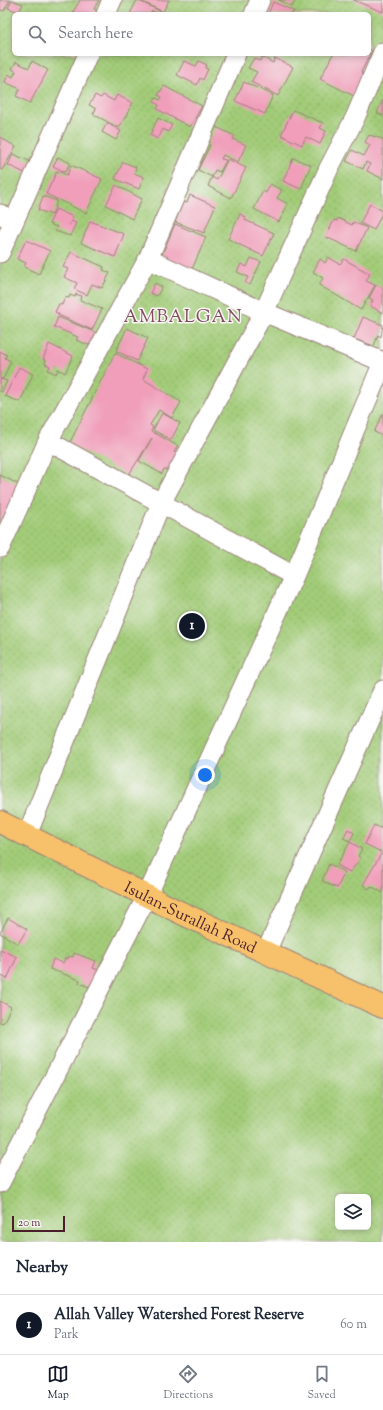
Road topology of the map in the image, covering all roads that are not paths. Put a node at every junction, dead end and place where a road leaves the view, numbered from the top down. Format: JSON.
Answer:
{"nodes":[{"id":1,"x":112,"y":0,"type":"edge"},
{"id":2,"x":260,"y":0,"type":"edge"},
{"id":3,"x":107,"y":12,"type":"edge"},
{"id":4,"x":255,"y":12,"type":"edge"},
{"id":5,"x":383,"y":52,"type":"edge"},
{"id":6,"x":87,"y":56,"type":"edge"},
{"id":7,"x":235,"y":56,"type":"edge"},
{"id":8,"x":7,"y":218,"type":"edge"},
{"id":9,"x":0,"y":253,"type":"edge"},
{"id":10,"x":148,"y":259,"type":"junction"},
{"id":11,"x":264,"y":312,"type":"junction"},
{"id":12,"x":383,"y":362,"type":"edge"},
{"id":13,"x":48,"y":442,"type":"junction"},
{"id":14,"x":161,"y":504,"type":"junction"},
{"id":15,"x":0,"y":548,"type":"edge"},
{"id":16,"x":294,"y":576,"type":"junction"},
{"id":17,"x":383,"y":690,"type":"edge"},
{"id":18,"x":0,"y":822,"type":"edge"},
{"id":19,"x":27,"y":835,"type":"junction"},
{"id":20,"x":147,"y":896,"type":"junction"},
{"id":21,"x":266,"y":952,"type":"junction"},
{"id":22,"x":383,"y":1007,"type":"edge"},
{"id":23,"x":0,"y":1183,"type":"edge"}],
"edges":[{"from":1,"to":3,"type":"street"},
{"from":2,"to":4,"type":"street"},
{"from":5,"to":11,"type":"street"},
{"from":6,"to":8,"type":"street"},
{"from":7,"to":10,"type":"street"},
{"from":8,"to":9,"type":"street"},
{"from":10,"to":11,"type":"street"},
{"from":10,"to":13,"type":"street"},
{"from":11,"to":12,"type":"street"},
{"from":11,"to":14,"type":"street"},
{"from":12,"to":16,"type":"street"},
{"from":13,"to":14,"type":"street"},
{"from":13,"to":15,"type":"street"},
{"from":14,"to":16,"type":"street"},
{"from":14,"to":19,"type":"street"},
{"from":16,"to":20,"type":"street"},
{"from":17,"to":21,"type":"street"},
{"from":18,"to":19,"type":"highway","name":"Isulan-Surallah Road"},
{"from":19,"to":20,"type":"highway","name":"Isulan-Surallah Road"},
{"from":20,"to":21,"type":"highway","name":"Isulan-Surallah Road"},
{"from":20,"to":23,"type":"street"},
{"from":21,"to":22,"type":"highway","name":"Isulan-Surallah Road"}]}
